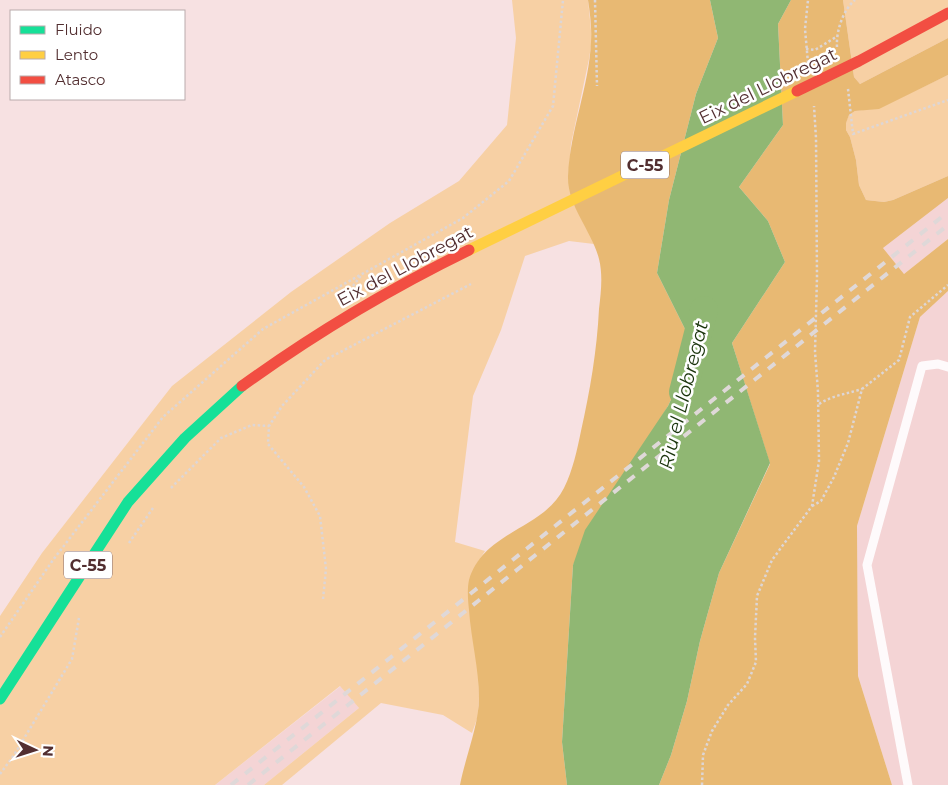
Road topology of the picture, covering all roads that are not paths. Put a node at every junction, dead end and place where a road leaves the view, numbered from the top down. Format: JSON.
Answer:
{"nodes":[{"id":1,"x":948,"y":13,"type":"edge"},
{"id":2,"x":948,"y":367,"type":"edge"},
{"id":3,"x":0,"y":698,"type":"edge"},
{"id":4,"x":908,"y":785,"type":"edge"}],
"edges":[{"from":1,"to":3,"type":"highway","name":"Eix del Llobregat","number":"C-55"},
{"from":2,"to":4,"type":"lane"}]}
